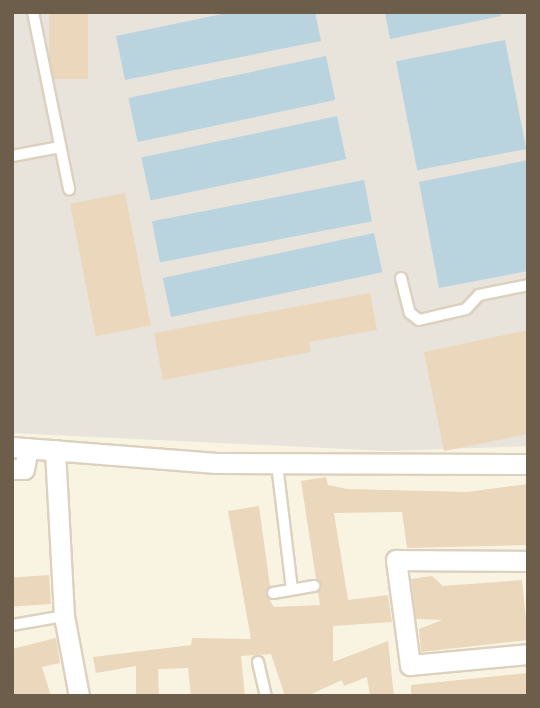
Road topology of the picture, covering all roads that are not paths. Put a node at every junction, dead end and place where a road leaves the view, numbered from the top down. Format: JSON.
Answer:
{"nodes":[{"id":1,"x":33,"y":12,"type":"edge"},
{"id":2,"x":60,"y":146,"type":"junction"},
{"id":3,"x":12,"y":156,"type":"edge"},
{"id":4,"x":69,"y":189,"type":"dead end"},
{"id":5,"x":401,"y":278,"type":"dead end"},
{"id":6,"x":528,"y":285,"type":"edge"},
{"id":7,"x":20,"y":448,"type":"edge"},
{"id":8,"x":55,"y":450,"type":"junction"},
{"id":9,"x":277,"y":464,"type":"junction"},
{"id":10,"x":528,"y":464,"type":"edge"},
{"id":11,"x":12,"y":469,"type":"edge"},
{"id":12,"x":528,"y":561,"type":"edge"},
{"id":13,"x":314,"y":586,"type":"dead end"},
{"id":14,"x":292,"y":589,"type":"junction"},
{"id":15,"x":273,"y":593,"type":"dead end"},
{"id":16,"x":64,"y":616,"type":"junction"},
{"id":17,"x":12,"y":625,"type":"edge"},
{"id":18,"x":528,"y":654,"type":"edge"},
{"id":19,"x":258,"y":662,"type":"dead end"},
{"id":20,"x":79,"y":696,"type":"edge"},
{"id":21,"x":266,"y":696,"type":"edge"}],
"edges":[{"from":1,"to":2,"type":"lane"},
{"from":2,"to":3,"type":"lane"},
{"from":2,"to":4,"type":"lane"},
{"from":5,"to":6,"type":"lane"},
{"from":7,"to":8,"type":"street"},
{"from":7,"to":11,"type":"street"},
{"from":8,"to":9,"type":"street"},
{"from":8,"to":16,"type":"street"},
{"from":9,"to":10,"type":"street"},
{"from":9,"to":14,"type":"lane"},
{"from":12,"to":18,"type":"street"},
{"from":13,"to":14,"type":"lane"},
{"from":14,"to":15,"type":"lane"},
{"from":16,"to":17,"type":"lane"},
{"from":16,"to":20,"type":"street"},
{"from":19,"to":21,"type":"lane"}]}
